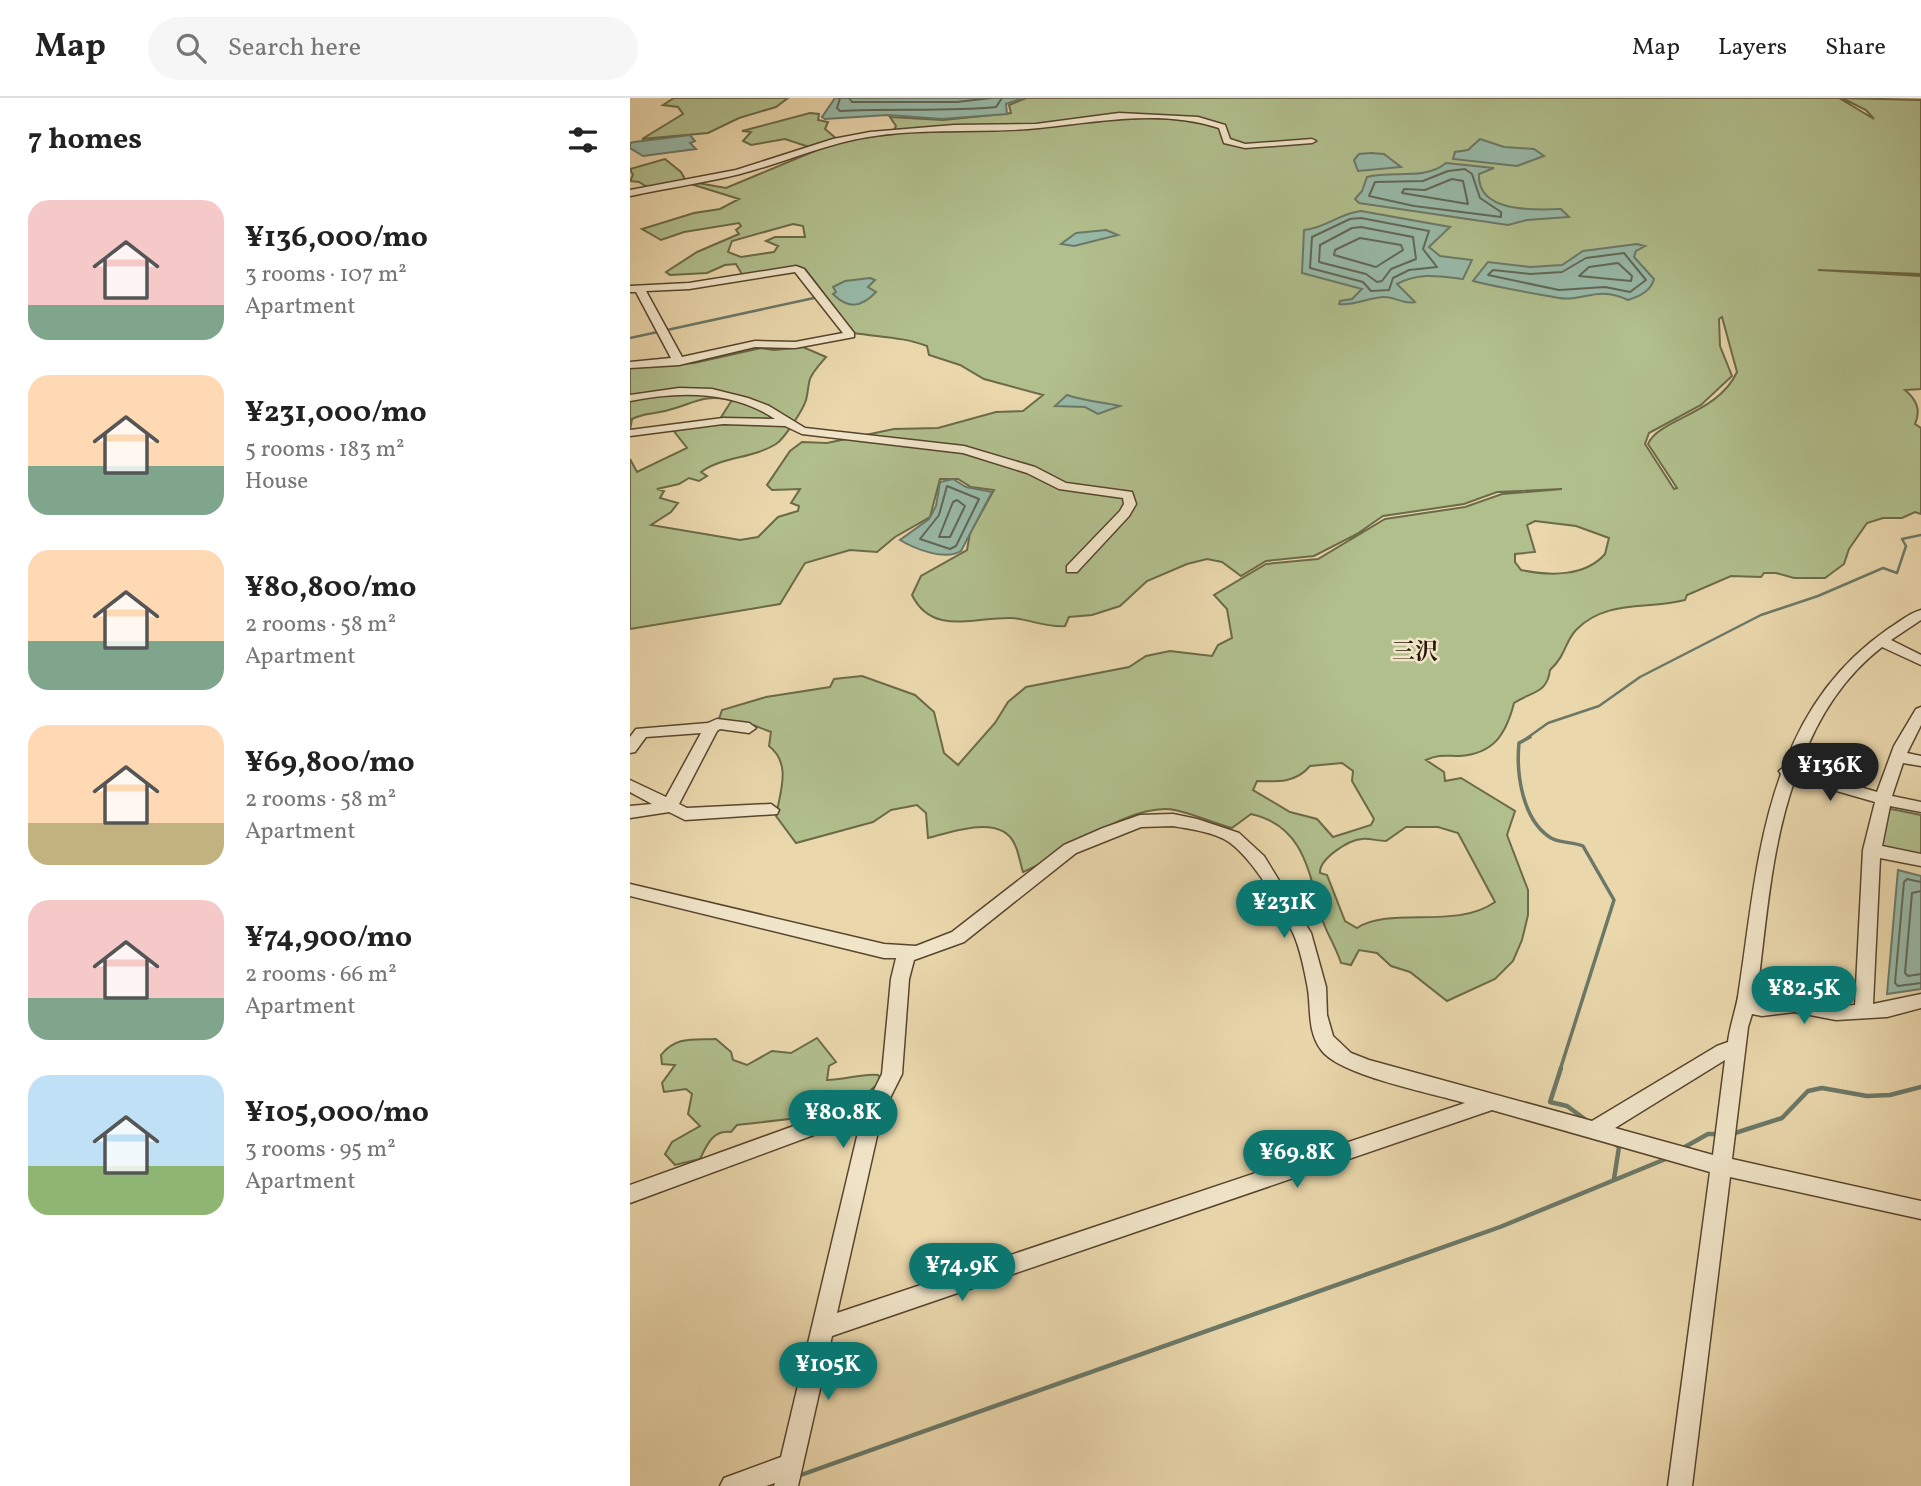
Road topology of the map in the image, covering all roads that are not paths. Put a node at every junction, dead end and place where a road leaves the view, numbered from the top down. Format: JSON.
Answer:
{"nodes":[{"id":1,"x":1312,"y":141,"type":"dead end"},
{"id":2,"x":630,"y":193,"type":"edge"},
{"id":3,"x":635,"y":289,"type":"edge"},
{"id":4,"x":680,"y":362,"type":"junction"},
{"id":5,"x":630,"y":365,"type":"edge"},
{"id":6,"x":630,"y":398,"type":"edge"},
{"id":7,"x":783,"y":423,"type":"junction"},
{"id":8,"x":630,"y":433,"type":"edge"},
{"id":9,"x":1072,"y":569,"type":"dead end"},
{"id":10,"x":1921,"y":614,"type":"edge"},
{"id":11,"x":1881,"y":640,"type":"junction"},
{"id":12,"x":1921,"y":661,"type":"edge"},
{"id":13,"x":1921,"y":712,"type":"edge"},
{"id":14,"x":749,"y":727,"type":"dead end"},
{"id":15,"x":711,"y":728,"type":"junction"},
{"id":16,"x":630,"y":748,"type":"edge"},
{"id":17,"x":1898,"y":757,"type":"junction"},
{"id":18,"x":1921,"y":761,"type":"edge"},
{"id":19,"x":1787,"y":771,"type":"junction"},
{"id":20,"x":630,"y":785,"type":"edge"},
{"id":21,"x":1882,"y":799,"type":"junction"},
{"id":22,"x":668,"y":807,"type":"junction"},
{"id":23,"x":1921,"y":807,"type":"edge"},
{"id":24,"x":771,"y":810,"type":"dead end"},
{"id":25,"x":630,"y":812,"type":"edge"},
{"id":26,"x":1871,"y":850,"type":"junction"},
{"id":27,"x":1921,"y":860,"type":"edge"},
{"id":28,"x":630,"y":890,"type":"edge"},
{"id":29,"x":906,"y":954,"type":"junction"},
{"id":30,"x":1921,"y":1001,"type":"edge"},
{"id":31,"x":1746,"y":1006,"type":"junction"},
{"id":32,"x":1864,"y":1011,"type":"junction"},
{"id":33,"x":1738,"y":1046,"type":"junction"},
{"id":34,"x":1492,"y":1102,"type":"junction"},
{"id":35,"x":872,"y":1114,"type":"junction"},
{"id":36,"x":1594,"y":1130,"type":"junction"},
{"id":37,"x":1721,"y":1166,"type":"junction"},
{"id":38,"x":630,"y":1194,"type":"edge"},
{"id":39,"x":1921,"y":1210,"type":"edge"},
{"id":40,"x":823,"y":1328,"type":"junction"},
{"id":41,"x":788,"y":1476,"type":"edge"},
{"id":42,"x":732,"y":1486,"type":"edge"},
{"id":43,"x":1681,"y":1486,"type":"edge"}],
"edges":[{"from":1,"to":2,"type":"street"},
{"from":3,"to":4,"type":"street"},
{"from":3,"to":4,"type":"street"},
{"from":4,"to":5,"type":"street"},
{"from":6,"to":7,"type":"street"},
{"from":7,"to":8,"type":"street"},
{"from":7,"to":9,"type":"street"},
{"from":10,"to":11,"type":"street"},
{"from":11,"to":12,"type":"street"},
{"from":11,"to":19,"type":"street"},
{"from":13,"to":17,"type":"street"},
{"from":14,"to":15,"type":"street"},
{"from":15,"to":16,"type":"street"},
{"from":15,"to":22,"type":"street"},
{"from":17,"to":18,"type":"street"},
{"from":17,"to":21,"type":"street"},
{"from":19,"to":21,"type":"street"},
{"from":19,"to":31,"type":"street"},
{"from":20,"to":22,"type":"street"},
{"from":21,"to":23,"type":"street"},
{"from":21,"to":26,"type":"street"},
{"from":22,"to":24,"type":"street"},
{"from":22,"to":25,"type":"street"},
{"from":26,"to":27,"type":"street"},
{"from":26,"to":32,"type":"street"},
{"from":28,"to":29,"type":"street"},
{"from":29,"to":34,"type":"street"},
{"from":29,"to":35,"type":"street"},
{"from":30,"to":32,"type":"street"},
{"from":31,"to":32,"type":"street"},
{"from":31,"to":33,"type":"street"},
{"from":33,"to":36,"type":"street"},
{"from":33,"to":37,"type":"street"},
{"from":34,"to":36,"type":"street"},
{"from":34,"to":40,"type":"street"},
{"from":35,"to":38,"type":"street"},
{"from":35,"to":40,"type":"street"},
{"from":36,"to":37,"type":"street"},
{"from":37,"to":39,"type":"street"},
{"from":37,"to":43,"type":"street"},
{"from":40,"to":41,"type":"street"},
{"from":41,"to":42,"type":"street"}]}
